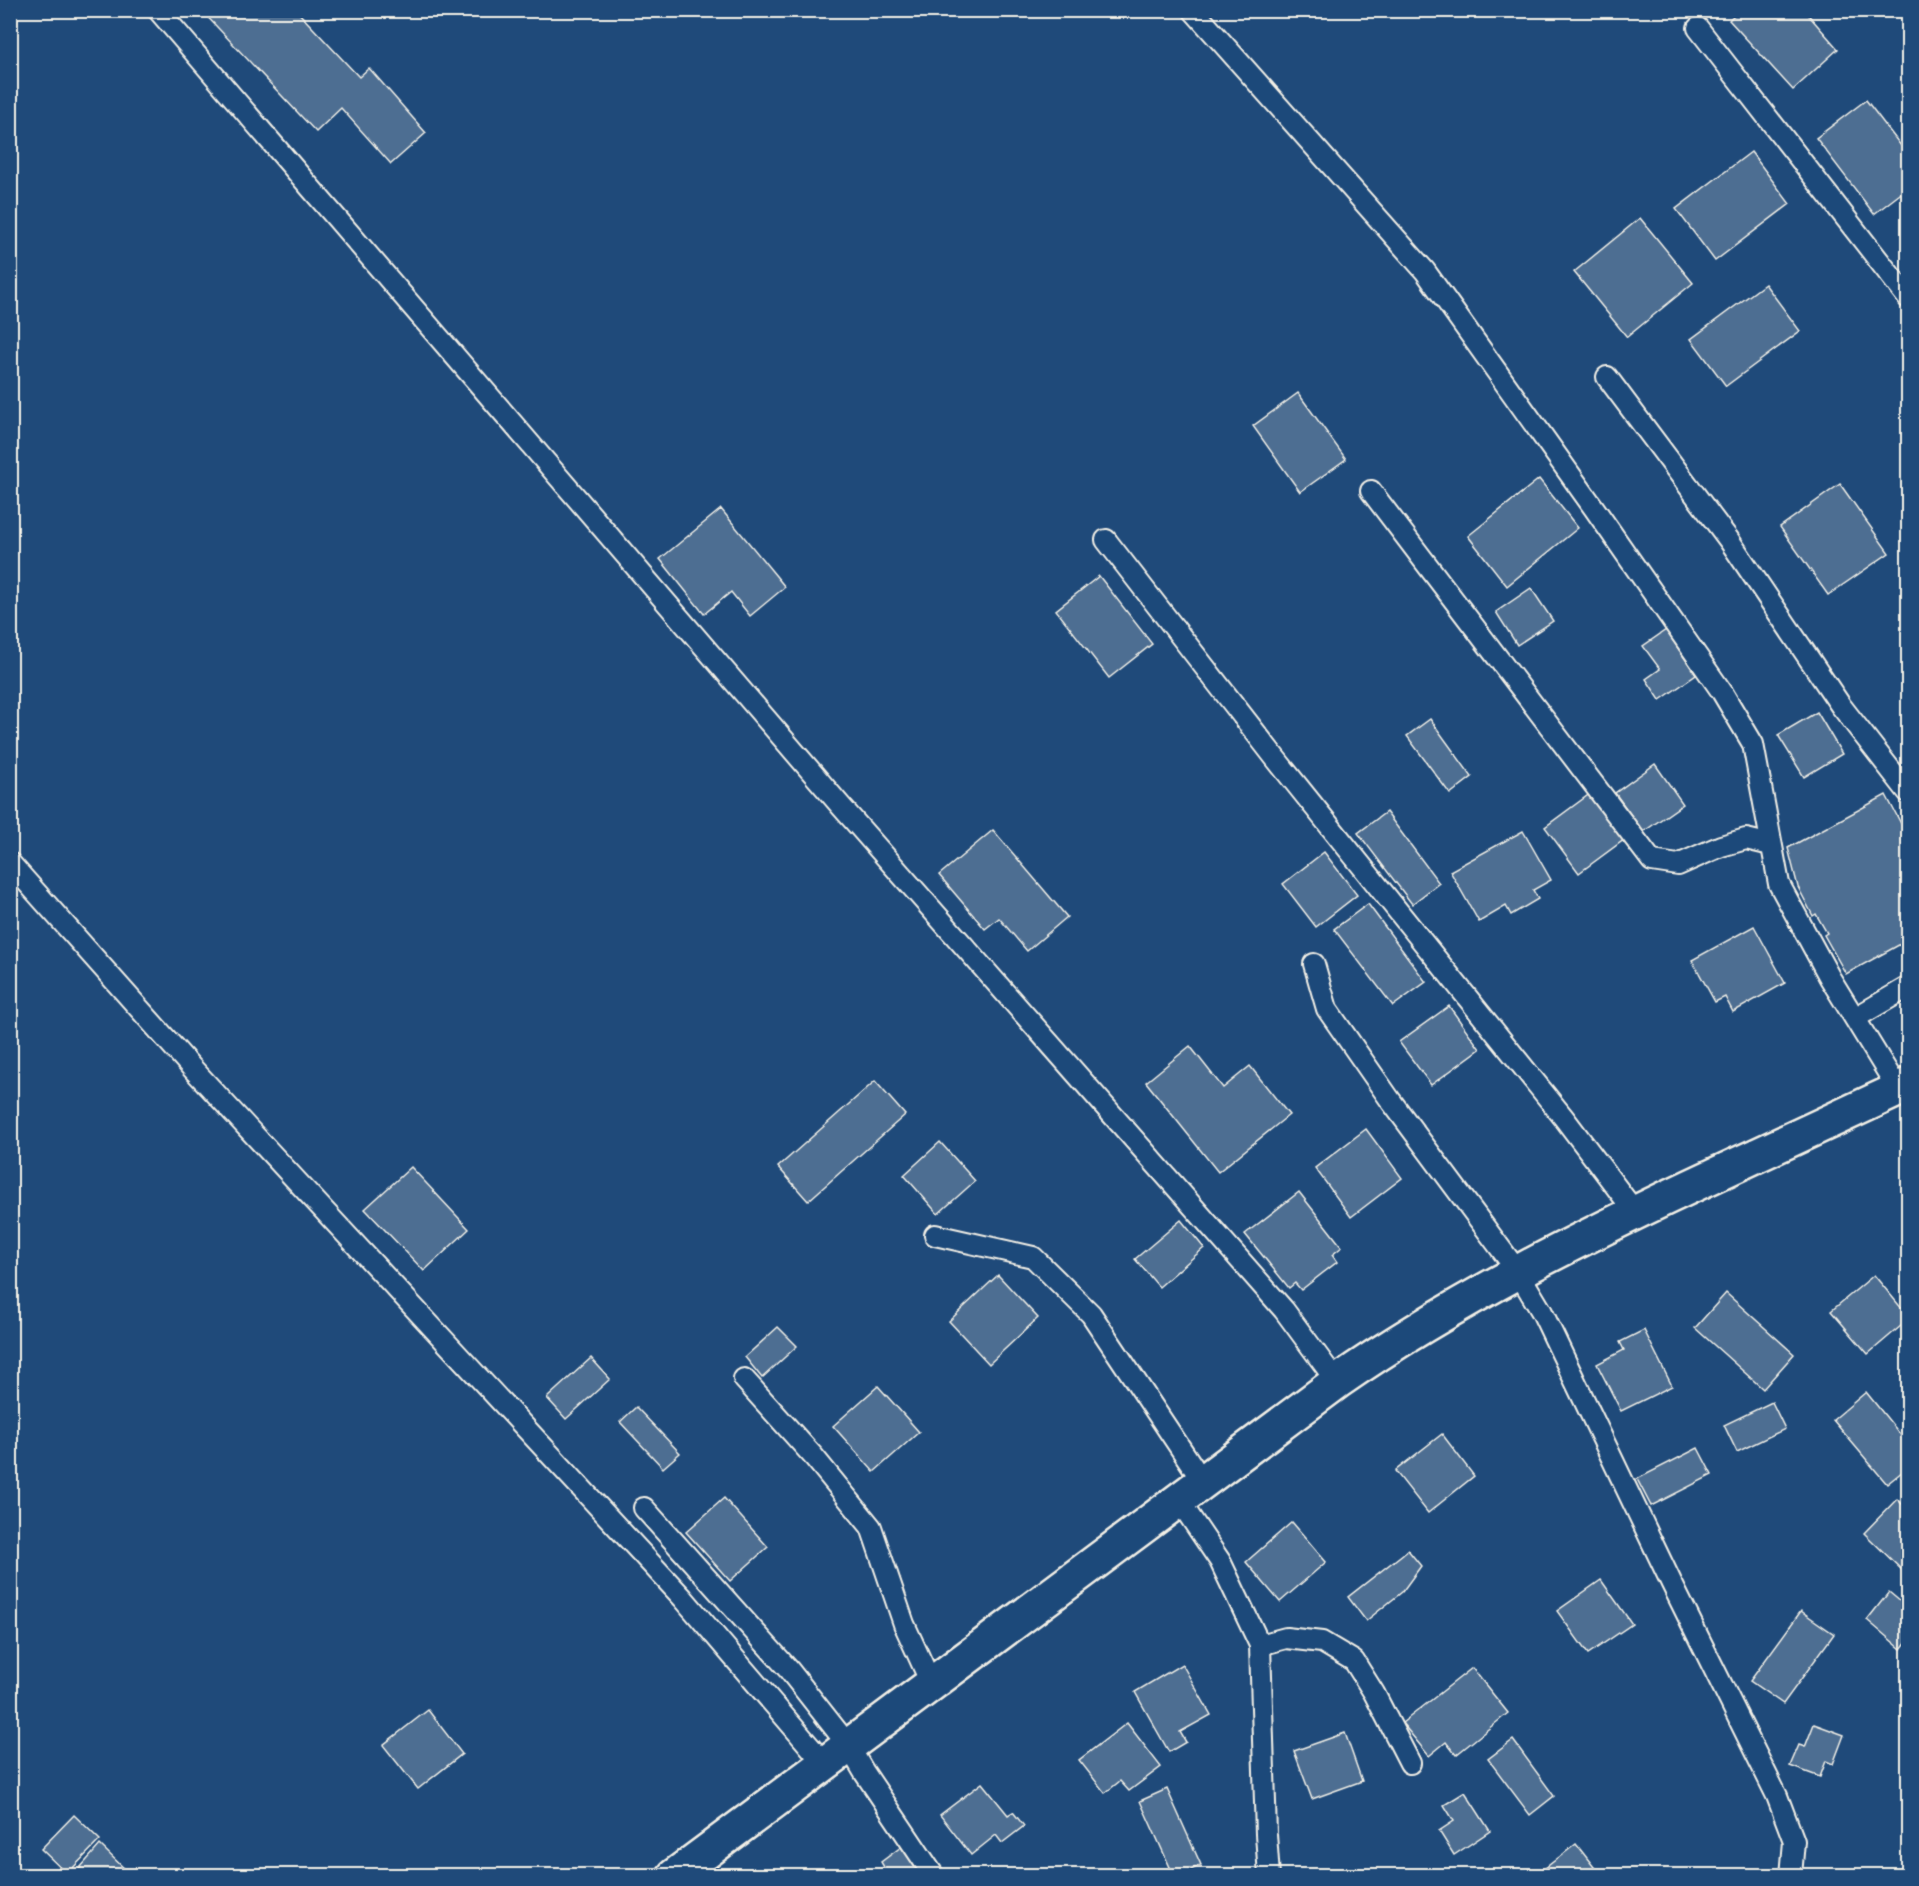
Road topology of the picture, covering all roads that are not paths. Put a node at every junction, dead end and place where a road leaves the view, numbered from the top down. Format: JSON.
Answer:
{"nodes":[{"id":1,"x":158,"y":10,"type":"edge"},
{"id":2,"x":1192,"y":10,"type":"edge"},
{"id":3,"x":1698,"y":28,"type":"dead end"},
{"id":4,"x":1908,"y":298,"type":"edge"},
{"id":5,"x":1607,"y":376,"type":"dead end"},
{"id":6,"x":1371,"y":491,"type":"dead end"},
{"id":7,"x":1106,"y":540,"type":"dead end"},
{"id":8,"x":1908,"y":792,"type":"edge"},
{"id":9,"x":1771,"y":845,"type":"junction"},
{"id":10,"x":10,"y":863,"type":"edge"},
{"id":11,"x":1314,"y":964,"type":"dead end"},
{"id":12,"x":1908,"y":987,"type":"edge"},
{"id":13,"x":1855,"y":1018,"type":"junction"},
{"id":14,"x":1903,"y":1087,"type":"edge"},
{"id":15,"x":1635,"y":1212,"type":"junction"},
{"id":16,"x":935,"y":1235,"type":"dead end"},
{"id":17,"x":1518,"y":1272,"type":"junction"},
{"id":18,"x":744,"y":1379,"type":"dead end"},
{"id":19,"x":1336,"y":1382,"type":"junction"},
{"id":20,"x":1191,"y":1490,"type":"junction"},
{"id":21,"x":645,"y":1508,"type":"dead end"},
{"id":22,"x":1260,"y":1646,"type":"junction"},
{"id":23,"x":931,"y":1683,"type":"junction"},
{"id":24,"x":836,"y":1754,"type":"junction"},
{"id":25,"x":1410,"y":1763,"type":"dead end"},
{"id":26,"x":674,"y":1875,"type":"edge"},
{"id":27,"x":934,"y":1875,"type":"edge"},
{"id":28,"x":1269,"y":1875,"type":"edge"},
{"id":29,"x":1791,"y":1875,"type":"edge"}],
"edges":[{"from":1,"to":19,"type":"lane"},
{"from":2,"to":9,"type":"lane"},
{"from":3,"to":4,"type":"lane"},
{"from":5,"to":8,"type":"lane"},
{"from":6,"to":9,"type":"lane"},
{"from":7,"to":15,"type":"lane"},
{"from":9,"to":13,"type":"lane"},
{"from":10,"to":24,"type":"lane"},
{"from":11,"to":17,"type":"lane"},
{"from":12,"to":13,"type":"lane"},
{"from":13,"to":14,"type":"lane"},
{"from":14,"to":15,"type":"street"},
{"from":15,"to":17,"type":"street"},
{"from":16,"to":20,"type":"lane"},
{"from":17,"to":19,"type":"street"},
{"from":17,"to":29,"type":"lane"},
{"from":18,"to":23,"type":"lane"},
{"from":19,"to":20,"type":"street"},
{"from":20,"to":22,"type":"lane"},
{"from":20,"to":23,"type":"street"},
{"from":21,"to":24,"type":"lane"},
{"from":22,"to":25,"type":"lane"},
{"from":22,"to":28,"type":"lane"},
{"from":23,"to":24,"type":"street"},
{"from":24,"to":26,"type":"street"},
{"from":24,"to":27,"type":"lane"}]}
